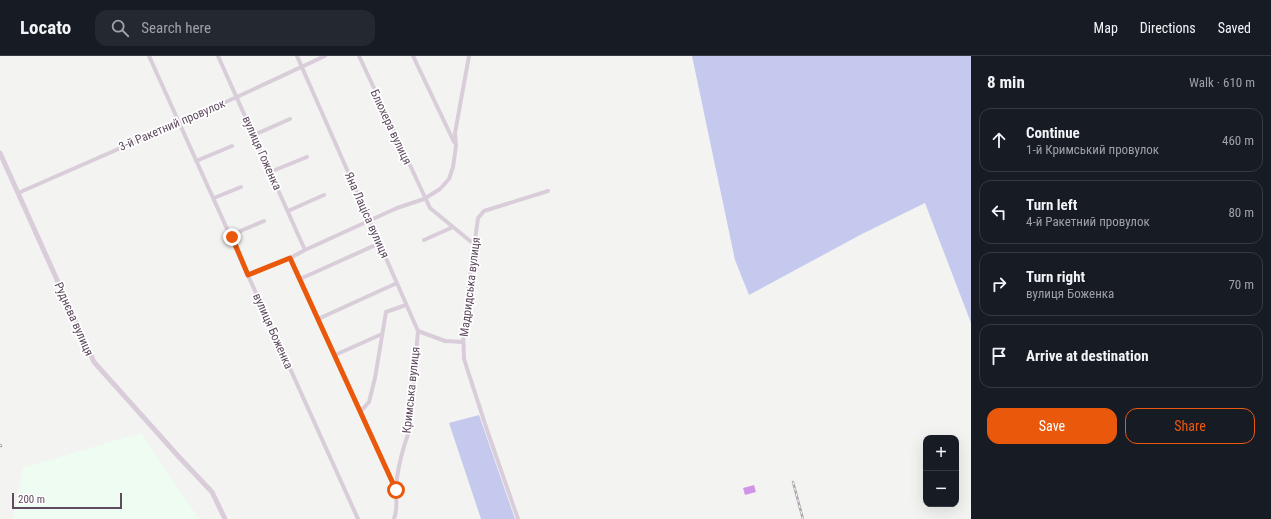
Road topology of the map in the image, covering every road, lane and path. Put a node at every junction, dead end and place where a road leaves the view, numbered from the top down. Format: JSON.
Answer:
{"nodes":[{"id":1,"x":149,"y":56,"type":"edge"},
{"id":2,"x":218,"y":56,"type":"edge"},
{"id":3,"x":297,"y":56,"type":"edge"},
{"id":4,"x":325,"y":56,"type":"edge"},
{"id":5,"x":358,"y":56,"type":"edge"},
{"id":6,"x":413,"y":56,"type":"edge"},
{"id":7,"x":469,"y":56,"type":"edge"},
{"id":8,"x":302,"y":67,"type":"junction"},
{"id":9,"x":237,"y":97,"type":"junction"},
{"id":10,"x":290,"y":119,"type":"dead end"},
{"id":11,"x":179,"y":122,"type":"junction"},
{"id":12,"x":254,"y":135,"type":"junction"},
{"id":13,"x":232,"y":146,"type":"dead end"},
{"id":14,"x":456,"y":146,"type":"junction"},
{"id":15,"x":0,"y":153,"type":"edge"},
{"id":16,"x":307,"y":157,"type":"dead end"},
{"id":17,"x":196,"y":161,"type":"junction"},
{"id":18,"x":270,"y":172,"type":"junction"},
{"id":19,"x":241,"y":187,"type":"dead end"},
{"id":20,"x":548,"y":191,"type":"dead end"},
{"id":21,"x":18,"y":192,"type":"junction"},
{"id":22,"x":324,"y":195,"type":"dead end"},
{"id":23,"x":214,"y":198,"type":"junction"},
{"id":24,"x":424,"y":199,"type":"junction"},
{"id":25,"x":288,"y":211,"type":"junction"},
{"id":26,"x":264,"y":221,"type":"dead end"},
{"id":27,"x":369,"y":221,"type":"junction"},
{"id":28,"x":453,"y":227,"type":"junction"},
{"id":29,"x":231,"y":235,"type":"junction"},
{"id":30,"x":424,"y":240,"type":"dead end"},
{"id":31,"x":380,"y":243,"type":"junction"},
{"id":32,"x":475,"y":245,"type":"junction"},
{"id":33,"x":305,"y":250,"type":"junction"},
{"id":34,"x":290,"y":258,"type":"junction"},
{"id":35,"x":248,"y":275,"type":"junction"},
{"id":36,"x":300,"y":279,"type":"junction"},
{"id":37,"x":397,"y":283,"type":"junction"},
{"id":38,"x":406,"y":305,"type":"junction"},
{"id":39,"x":318,"y":319,"type":"junction"},
{"id":40,"x":418,"y":331,"type":"junction"},
{"id":41,"x":382,"y":334,"type":"junction"},
{"id":42,"x":463,"y":342,"type":"junction"},
{"id":43,"x":335,"y":355,"type":"junction"},
{"id":44,"x":361,"y":411,"type":"junction"},
{"id":45,"x":396,"y":490,"type":"junction"},
{"id":46,"x":225,"y":519,"type":"edge"},
{"id":47,"x":358,"y":519,"type":"edge"},
{"id":48,"x":394,"y":519,"type":"edge"},
{"id":49,"x":518,"y":519,"type":"edge"}],
"edges":[{"from":1,"to":11,"type":"street","name":"вулиця Боженка"},
{"from":2,"to":9,"type":"street","name":"вулиця Гоженка"},
{"from":3,"to":8,"type":"street","name":"Яна Лаціса вулиця"},
{"from":4,"to":8,"type":"street","name":"3-й Ракетний провулок"},
{"from":5,"to":24,"type":"street","name":"Блюхера вулиця"},
{"from":6,"to":14,"type":"street"},
{"from":7,"to":14,"type":"street"},
{"from":8,"to":9,"type":"street","name":"3-й Ракетний провулок"},
{"from":8,"to":27,"type":"street","name":"Яна Лаціса вулиця"},
{"from":9,"to":11,"type":"street","name":"3-й Ракетний провулок"},
{"from":9,"to":12,"type":"street","name":"вулиця Гоженка"},
{"from":10,"to":12,"type":"street"},
{"from":11,"to":17,"type":"street","name":"вулиця Боженка"},
{"from":11,"to":21,"type":"street","name":"3-й Ракетний провулок"},
{"from":12,"to":18,"type":"street","name":"вулиця Гоженка"},
{"from":13,"to":17,"type":"street"},
{"from":14,"to":24,"type":"street"},
{"from":15,"to":21,"type":"street","name":"Руднєва вулиця"},
{"from":16,"to":18,"type":"street"},
{"from":17,"to":23,"type":"street","name":"вулиця Боженка"},
{"from":18,"to":25,"type":"street","name":"вулиця Гоженка"},
{"from":19,"to":23,"type":"street"},
{"from":20,"to":32,"type":"street","name":"Мадридська вулиця"},
{"from":21,"to":46,"type":"street","name":"Руднєва вулиця"},
{"from":22,"to":25,"type":"street"},
{"from":23,"to":29,"type":"street","name":"вулиця Боженка"},
{"from":24,"to":27,"type":"street"},
{"from":24,"to":28,"type":"street","name":"Блюхера вулиця"},
{"from":25,"to":33,"type":"street","name":"вулиця Гоженка"},
{"from":26,"to":29,"type":"street"},
{"from":27,"to":31,"type":"street","name":"Яна Лаціса вулиця"},
{"from":27,"to":33,"type":"street"},
{"from":28,"to":30,"type":"street"},
{"from":28,"to":32,"type":"street","name":"Блюхера вулиця"},
{"from":29,"to":35,"type":"street","name":"вулиця Боженка"},
{"from":31,"to":36,"type":"street"},
{"from":31,"to":37,"type":"street","name":"Яна Лаціса вулиця"},
{"from":32,"to":42,"type":"street","name":"Мадридська вулиця"},
{"from":33,"to":34,"type":"street"},
{"from":34,"to":35,"type":"street"},
{"from":34,"to":36,"type":"street"},
{"from":35,"to":47,"type":"street","name":"вулиця Боженка"},
{"from":36,"to":39,"type":"street"},
{"from":37,"to":38,"type":"street","name":"Яна Лаціса вулиця"},
{"from":37,"to":39,"type":"street"},
{"from":38,"to":40,"type":"street","name":"Яна Лаціса вулиця"},
{"from":38,"to":41,"type":"street"},
{"from":39,"to":43,"type":"street"},
{"from":40,"to":42,"type":"street"},
{"from":40,"to":45,"type":"street","name":"Кримська вулиця"},
{"from":41,"to":43,"type":"street"},
{"from":41,"to":44,"type":"street"},
{"from":42,"to":49,"type":"street","name":"Мадридська вулиця"},
{"from":43,"to":44,"type":"street"},
{"from":44,"to":45,"type":"street"},
{"from":45,"to":48,"type":"street","name":"Кримська вулиця"}]}
